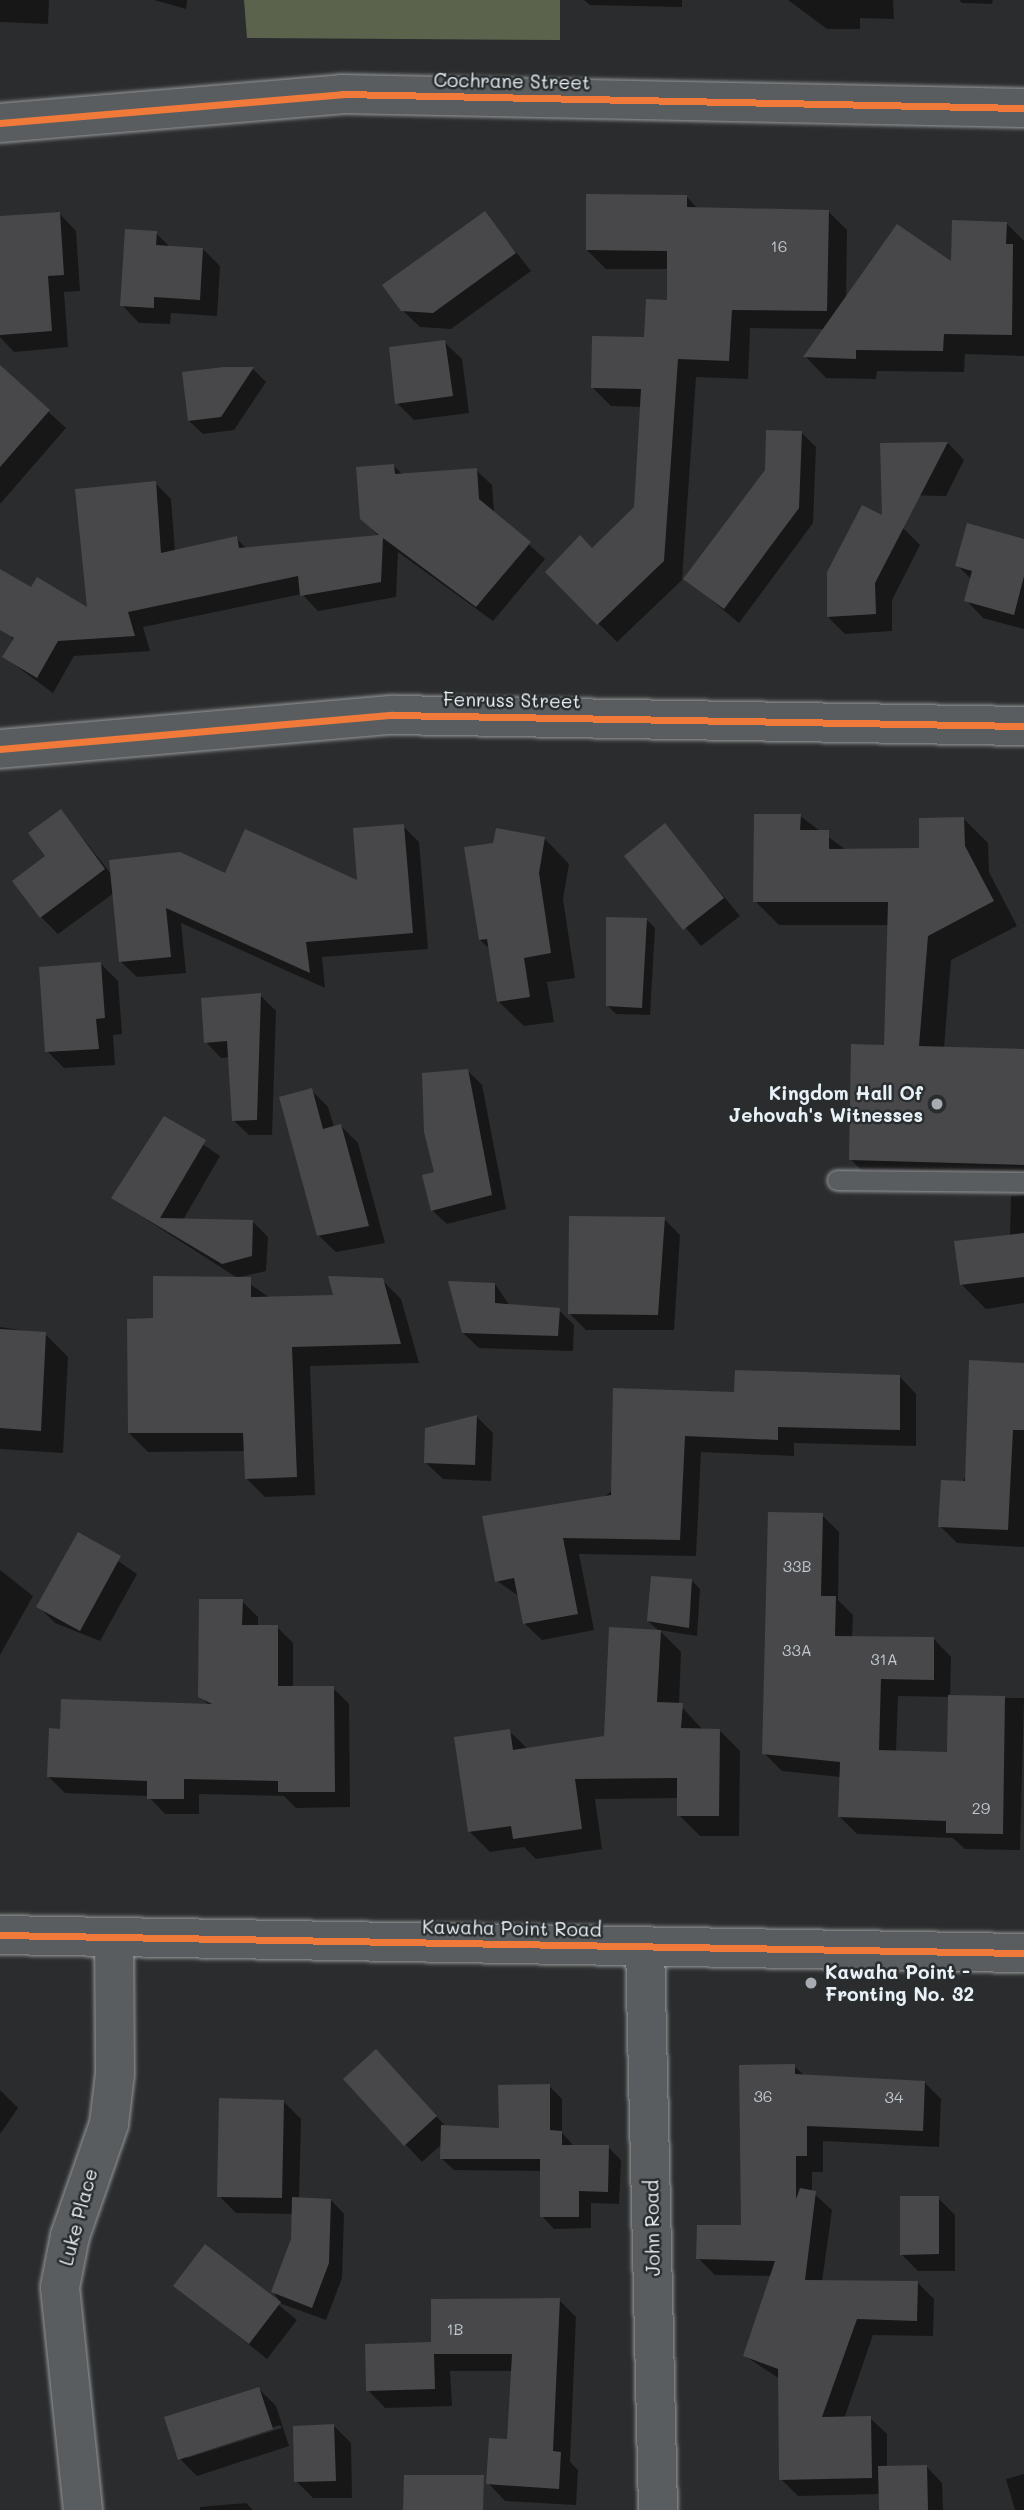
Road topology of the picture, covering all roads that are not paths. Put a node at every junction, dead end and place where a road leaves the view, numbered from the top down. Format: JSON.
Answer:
{"nodes":[{"id":1,"x":1024,"y":108,"type":"edge"},
{"id":2,"x":0,"y":122,"type":"edge"},
{"id":3,"x":1024,"y":726,"type":"edge"},
{"id":4,"x":0,"y":749,"type":"edge"},
{"id":5,"x":837,"y":1180,"type":"dead end"},
{"id":6,"x":1024,"y":1182,"type":"edge"},
{"id":7,"x":0,"y":1935,"type":"edge"},
{"id":8,"x":114,"y":1937,"type":"junction"},
{"id":9,"x":645,"y":1946,"type":"junction"},
{"id":10,"x":1024,"y":1953,"type":"edge"},
{"id":11,"x":79,"y":2507,"type":"edge"},
{"id":12,"x":658,"y":2510,"type":"edge"}],
"edges":[{"from":1,"to":2,"type":"street","name":"Cochrane Street"},
{"from":3,"to":4,"type":"street","name":"Fenruss Street"},
{"from":5,"to":6,"type":"lane"},
{"from":7,"to":8,"type":"street","name":"Kawaha Point Road"},
{"from":8,"to":9,"type":"street","name":"Kawaha Point Road"},
{"from":8,"to":11,"type":"street","name":"Luke Place"},
{"from":9,"to":10,"type":"street","name":"Kawaha Point Road"},
{"from":9,"to":12,"type":"street","name":"John Road"}]}
